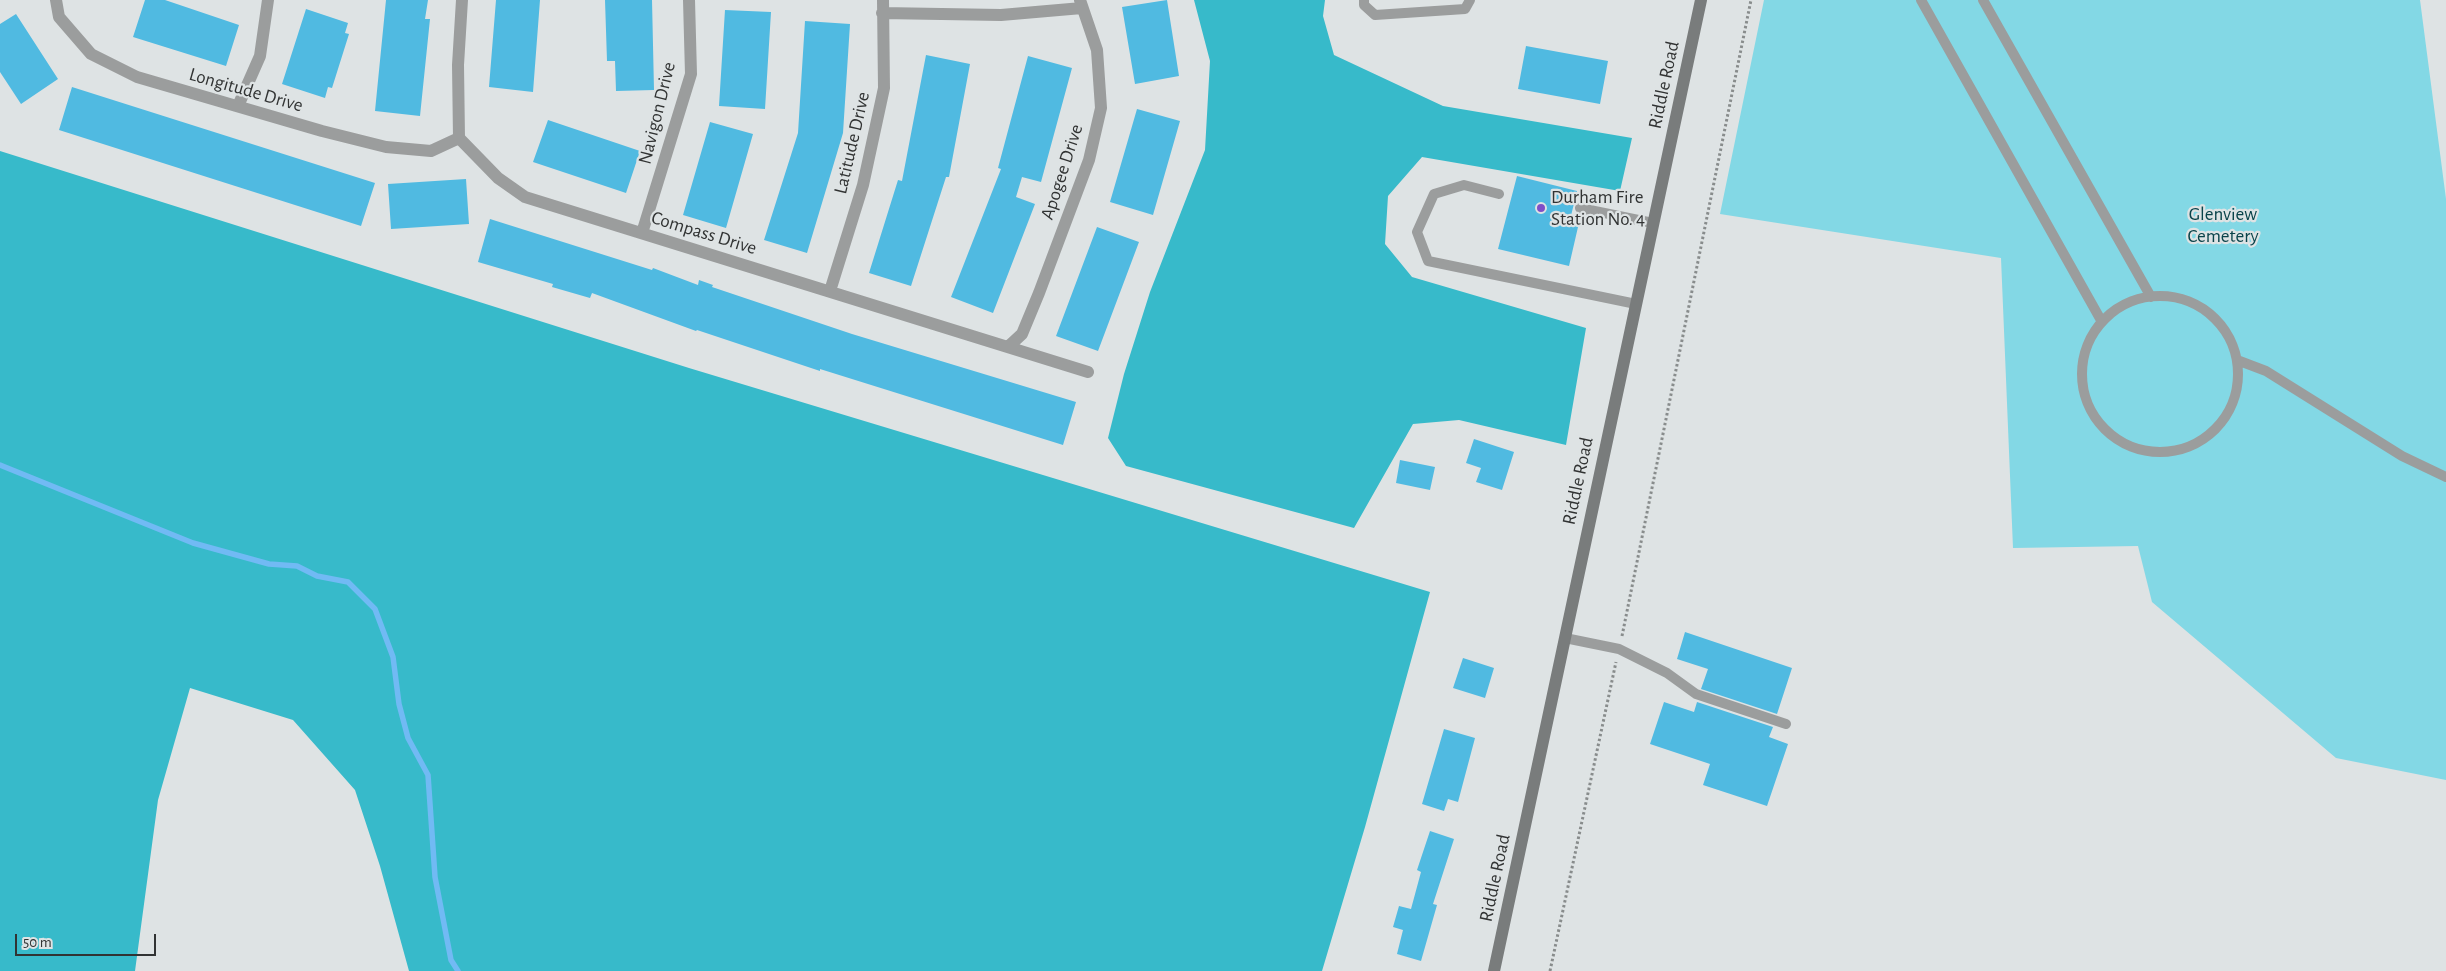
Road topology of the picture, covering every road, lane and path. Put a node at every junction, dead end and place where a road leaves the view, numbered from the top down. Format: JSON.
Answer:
{"nodes":[{"id":1,"x":56,"y":0,"type":"edge"},
{"id":2,"x":268,"y":0,"type":"edge"},
{"id":3,"x":462,"y":0,"type":"edge"},
{"id":4,"x":689,"y":0,"type":"edge"},
{"id":5,"x":883,"y":0,"type":"edge"},
{"id":6,"x":1364,"y":0,"type":"edge"},
{"id":7,"x":1470,"y":0,"type":"edge"},
{"id":8,"x":1701,"y":0,"type":"edge"},
{"id":9,"x":1752,"y":0,"type":"edge"},
{"id":10,"x":1921,"y":0,"type":"edge"},
{"id":11,"x":1983,"y":0,"type":"edge"},
{"id":12,"x":1081,"y":4,"type":"edge"},
{"id":13,"x":882,"y":13,"type":"junction"},
{"id":14,"x":238,"y":106,"type":"junction"},
{"id":15,"x":459,"y":138,"type":"junction"},
{"id":16,"x":1499,"y":194,"type":"dead end"},
{"id":17,"x":1580,"y":208,"type":"dead end"},
{"id":18,"x":1653,"y":223,"type":"junction"},
{"id":19,"x":642,"y":233,"type":"junction"},
{"id":20,"x":830,"y":291,"type":"junction"},
{"id":21,"x":2151,"y":297,"type":"junction"},
{"id":22,"x":1636,"y":304,"type":"junction"},
{"id":23,"x":2102,"y":322,"type":"junction"},
{"id":24,"x":1009,"y":346,"type":"junction"},
{"id":25,"x":2237,"y":360,"type":"junction"},
{"id":26,"x":1088,"y":372,"type":"dead end"},
{"id":27,"x":2446,"y":478,"type":"edge"},
{"id":28,"x":1565,"y":638,"type":"junction"},
{"id":29,"x":1619,"y":650,"type":"junction"},
{"id":30,"x":1786,"y":724,"type":"dead end"},
{"id":31,"x":1494,"y":971,"type":"edge"},
{"id":32,"x":1550,"y":971,"type":"edge"}],
"edges":[{"from":1,"to":14,"type":"street","name":"Longitude Drive"},
{"from":2,"to":14,"type":"street"},
{"from":3,"to":15,"type":"street"},
{"from":4,"to":19,"type":"street","name":"Navigon Drive"},
{"from":5,"to":13,"type":"street","name":"Latitude Drive"},
{"from":6,"to":7,"type":"lane"},
{"from":8,"to":18,"type":"main road","name":"Riddle Road"},
{"from":9,"to":29,"type":"path"},
{"from":10,"to":23,"type":"lane"},
{"from":11,"to":21,"type":"lane"},
{"from":12,"to":13,"type":"street"},
{"from":12,"to":24,"type":"street","name":"Apogee Drive"},
{"from":13,"to":20,"type":"street","name":"Latitude Drive"},
{"from":14,"to":15,"type":"street","name":"Longitude Drive"},
{"from":15,"to":19,"type":"street","name":"Compass Drive"},
{"from":16,"to":22,"type":"lane"},
{"from":17,"to":18,"type":"lane"},
{"from":18,"to":22,"type":"main road","name":"Riddle Road"},
{"from":19,"to":20,"type":"street","name":"Compass Drive"},
{"from":20,"to":24,"type":"street","name":"Compass Drive"},
{"from":21,"to":23,"type":"lane"},
{"from":21,"to":25,"type":"lane"},
{"from":22,"to":28,"type":"main road","name":"Riddle Road"},
{"from":23,"to":25,"type":"lane"},
{"from":24,"to":26,"type":"street","name":"Compass Drive"},
{"from":25,"to":27,"type":"lane"},
{"from":28,"to":29,"type":"lane"},
{"from":28,"to":31,"type":"main road","name":"Riddle Road"},
{"from":29,"to":30,"type":"lane"},
{"from":29,"to":32,"type":"path"}]}
